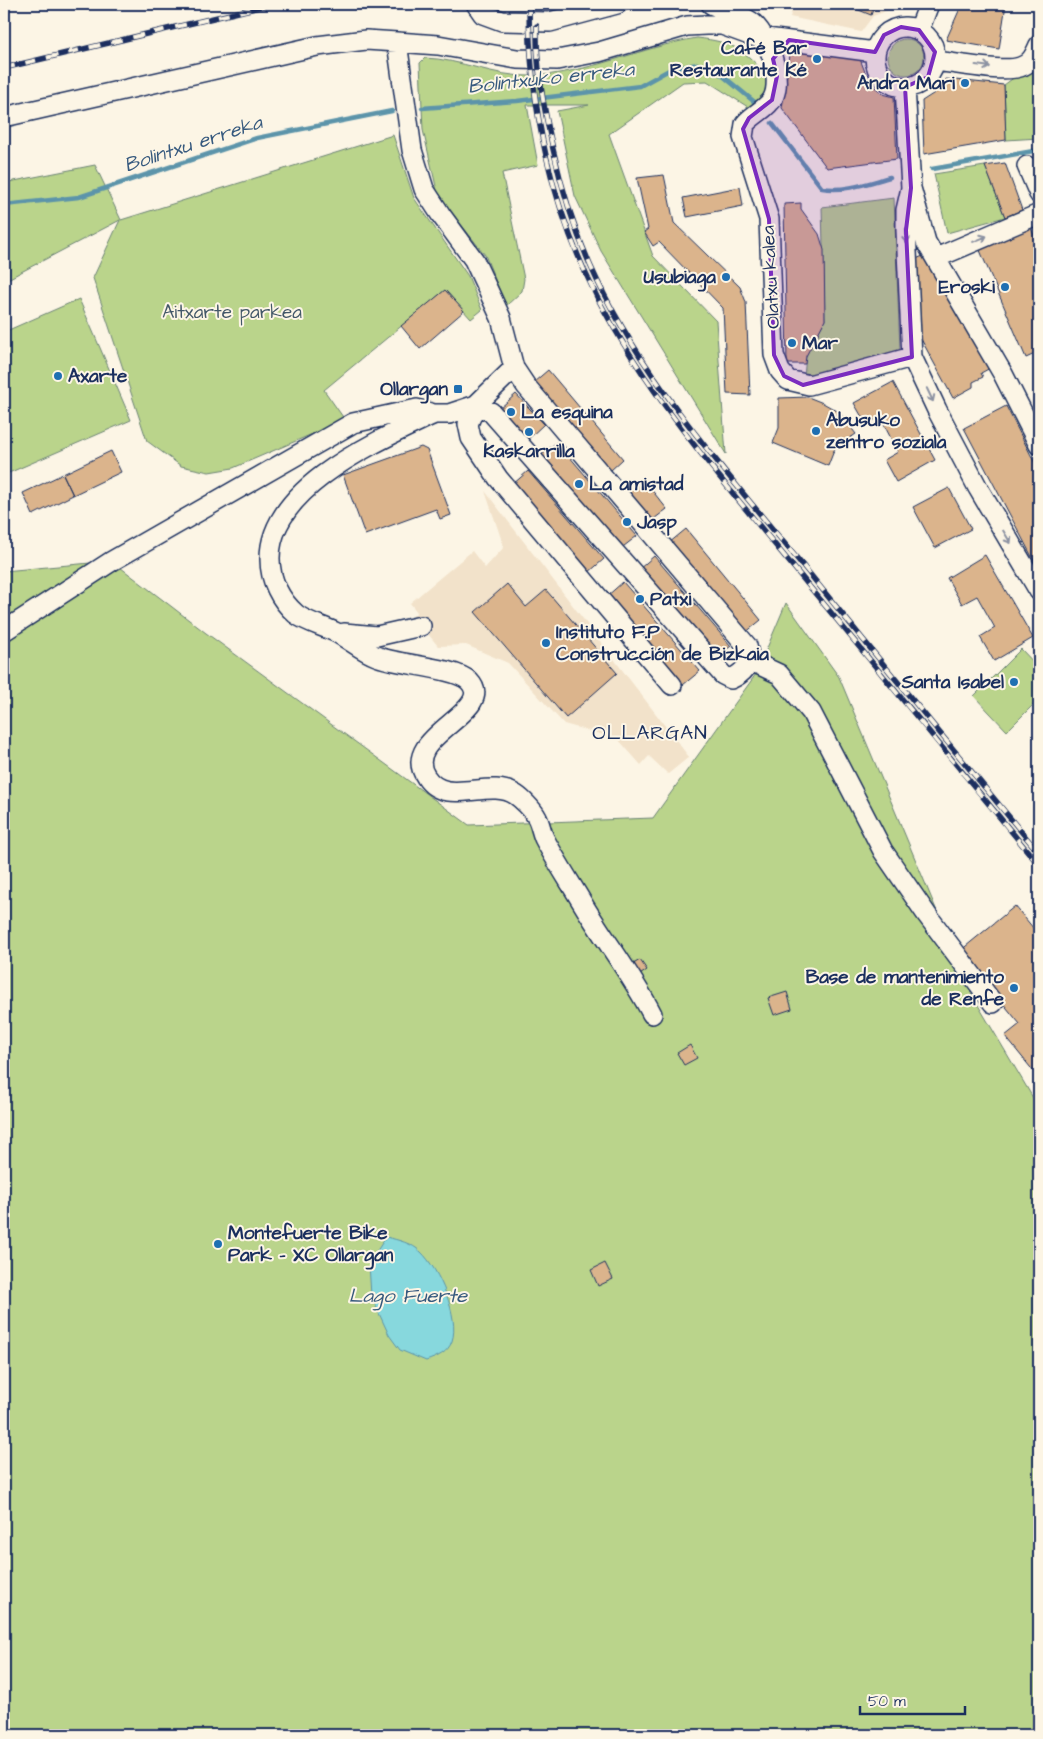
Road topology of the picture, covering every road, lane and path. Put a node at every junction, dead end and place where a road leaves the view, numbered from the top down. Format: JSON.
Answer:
{"nodes":[{"id":1,"x":476,"y":4,"type":"edge"},
{"id":2,"x":617,"y":4,"type":"edge"},
{"id":3,"x":711,"y":4,"type":"edge"},
{"id":4,"x":928,"y":6,"type":"edge"},
{"id":5,"x":919,"y":30,"type":"junction"},
{"id":6,"x":762,"y":36,"type":"junction"},
{"id":7,"x":789,"y":40,"type":"junction"},
{"id":8,"x":397,"y":42,"type":"junction"},
{"id":9,"x":1039,"y":45,"type":"edge"},
{"id":10,"x":876,"y":52,"type":"junction"},
{"id":11,"x":773,"y":59,"type":"junction"},
{"id":12,"x":935,"y":61,"type":"junction"},
{"id":13,"x":905,"y":87,"type":"junction"},
{"id":14,"x":4,"y":117,"type":"edge"},
{"id":15,"x":1027,"y":166,"type":"dead end"},
{"id":16,"x":911,"y":188,"type":"junction"},
{"id":17,"x":1039,"y":194,"type":"edge"},
{"id":18,"x":1039,"y":214,"type":"edge"},
{"id":19,"x":936,"y":258,"type":"junction"},
{"id":20,"x":912,"y":357,"type":"junction"},
{"id":21,"x":514,"y":368,"type":"junction"},
{"id":22,"x":476,"y":405,"type":"junction"},
{"id":23,"x":434,"y":414,"type":"junction"},
{"id":24,"x":1039,"y":445,"type":"edge"},
{"id":25,"x":1039,"y":591,"type":"edge"},
{"id":26,"x":421,"y":626,"type":"dead end"},
{"id":27,"x":4,"y":631,"type":"edge"},
{"id":28,"x":337,"y":633,"type":"junction"},
{"id":29,"x":749,"y":660,"type":"junction"},
{"id":30,"x":672,"y":685,"type":"dead end"},
{"id":31,"x":993,"y":1003,"type":"dead end"},
{"id":32,"x":652,"y":1014,"type":"dead end"}],
"edges":[{"from":1,"to":2,"type":"street"},
{"from":3,"to":6,"type":"street","name":"Olatxu kalea"},
{"from":4,"to":5,"type":"street"},
{"from":5,"to":10,"type":"street"},
{"from":5,"to":12,"type":"street"},
{"from":6,"to":7,"type":"street"},
{"from":6,"to":8,"type":"street"},
{"from":6,"to":11,"type":"street","name":"Olatxu kalea"},
{"from":7,"to":10,"type":"street"},
{"from":7,"to":11,"type":"street"},
{"from":8,"to":14,"type":"street"},
{"from":8,"to":21,"type":"street"},
{"from":12,"to":9,"type":"street","one_way":true},
{"from":10,"to":13,"type":"street"},
{"from":11,"to":20,"type":"street","name":"Olatxu kalea"},
{"from":12,"to":13,"type":"street"},
{"from":13,"to":16,"type":"street"},
{"from":15,"to":17,"type":"street"},
{"from":16,"to":19,"type":"street"},
{"from":16,"to":20,"type":"street","one_way":true},
{"from":19,"to":18,"type":"street","one_way":true},
{"from":19,"to":24,"type":"street"},
{"from":20,"to":25,"type":"street","one_way":true},
{"from":21,"to":22,"type":"street"},
{"from":21,"to":29,"type":"street"},
{"from":22,"to":23,"type":"street"},
{"from":22,"to":29,"type":"street"},
{"from":22,"to":30,"type":"street"},
{"from":23,"to":27,"type":"street"},
{"from":23,"to":28,"type":"street"},
{"from":26,"to":28,"type":"street"},
{"from":28,"to":32,"type":"street"},
{"from":29,"to":31,"type":"street"}]}
